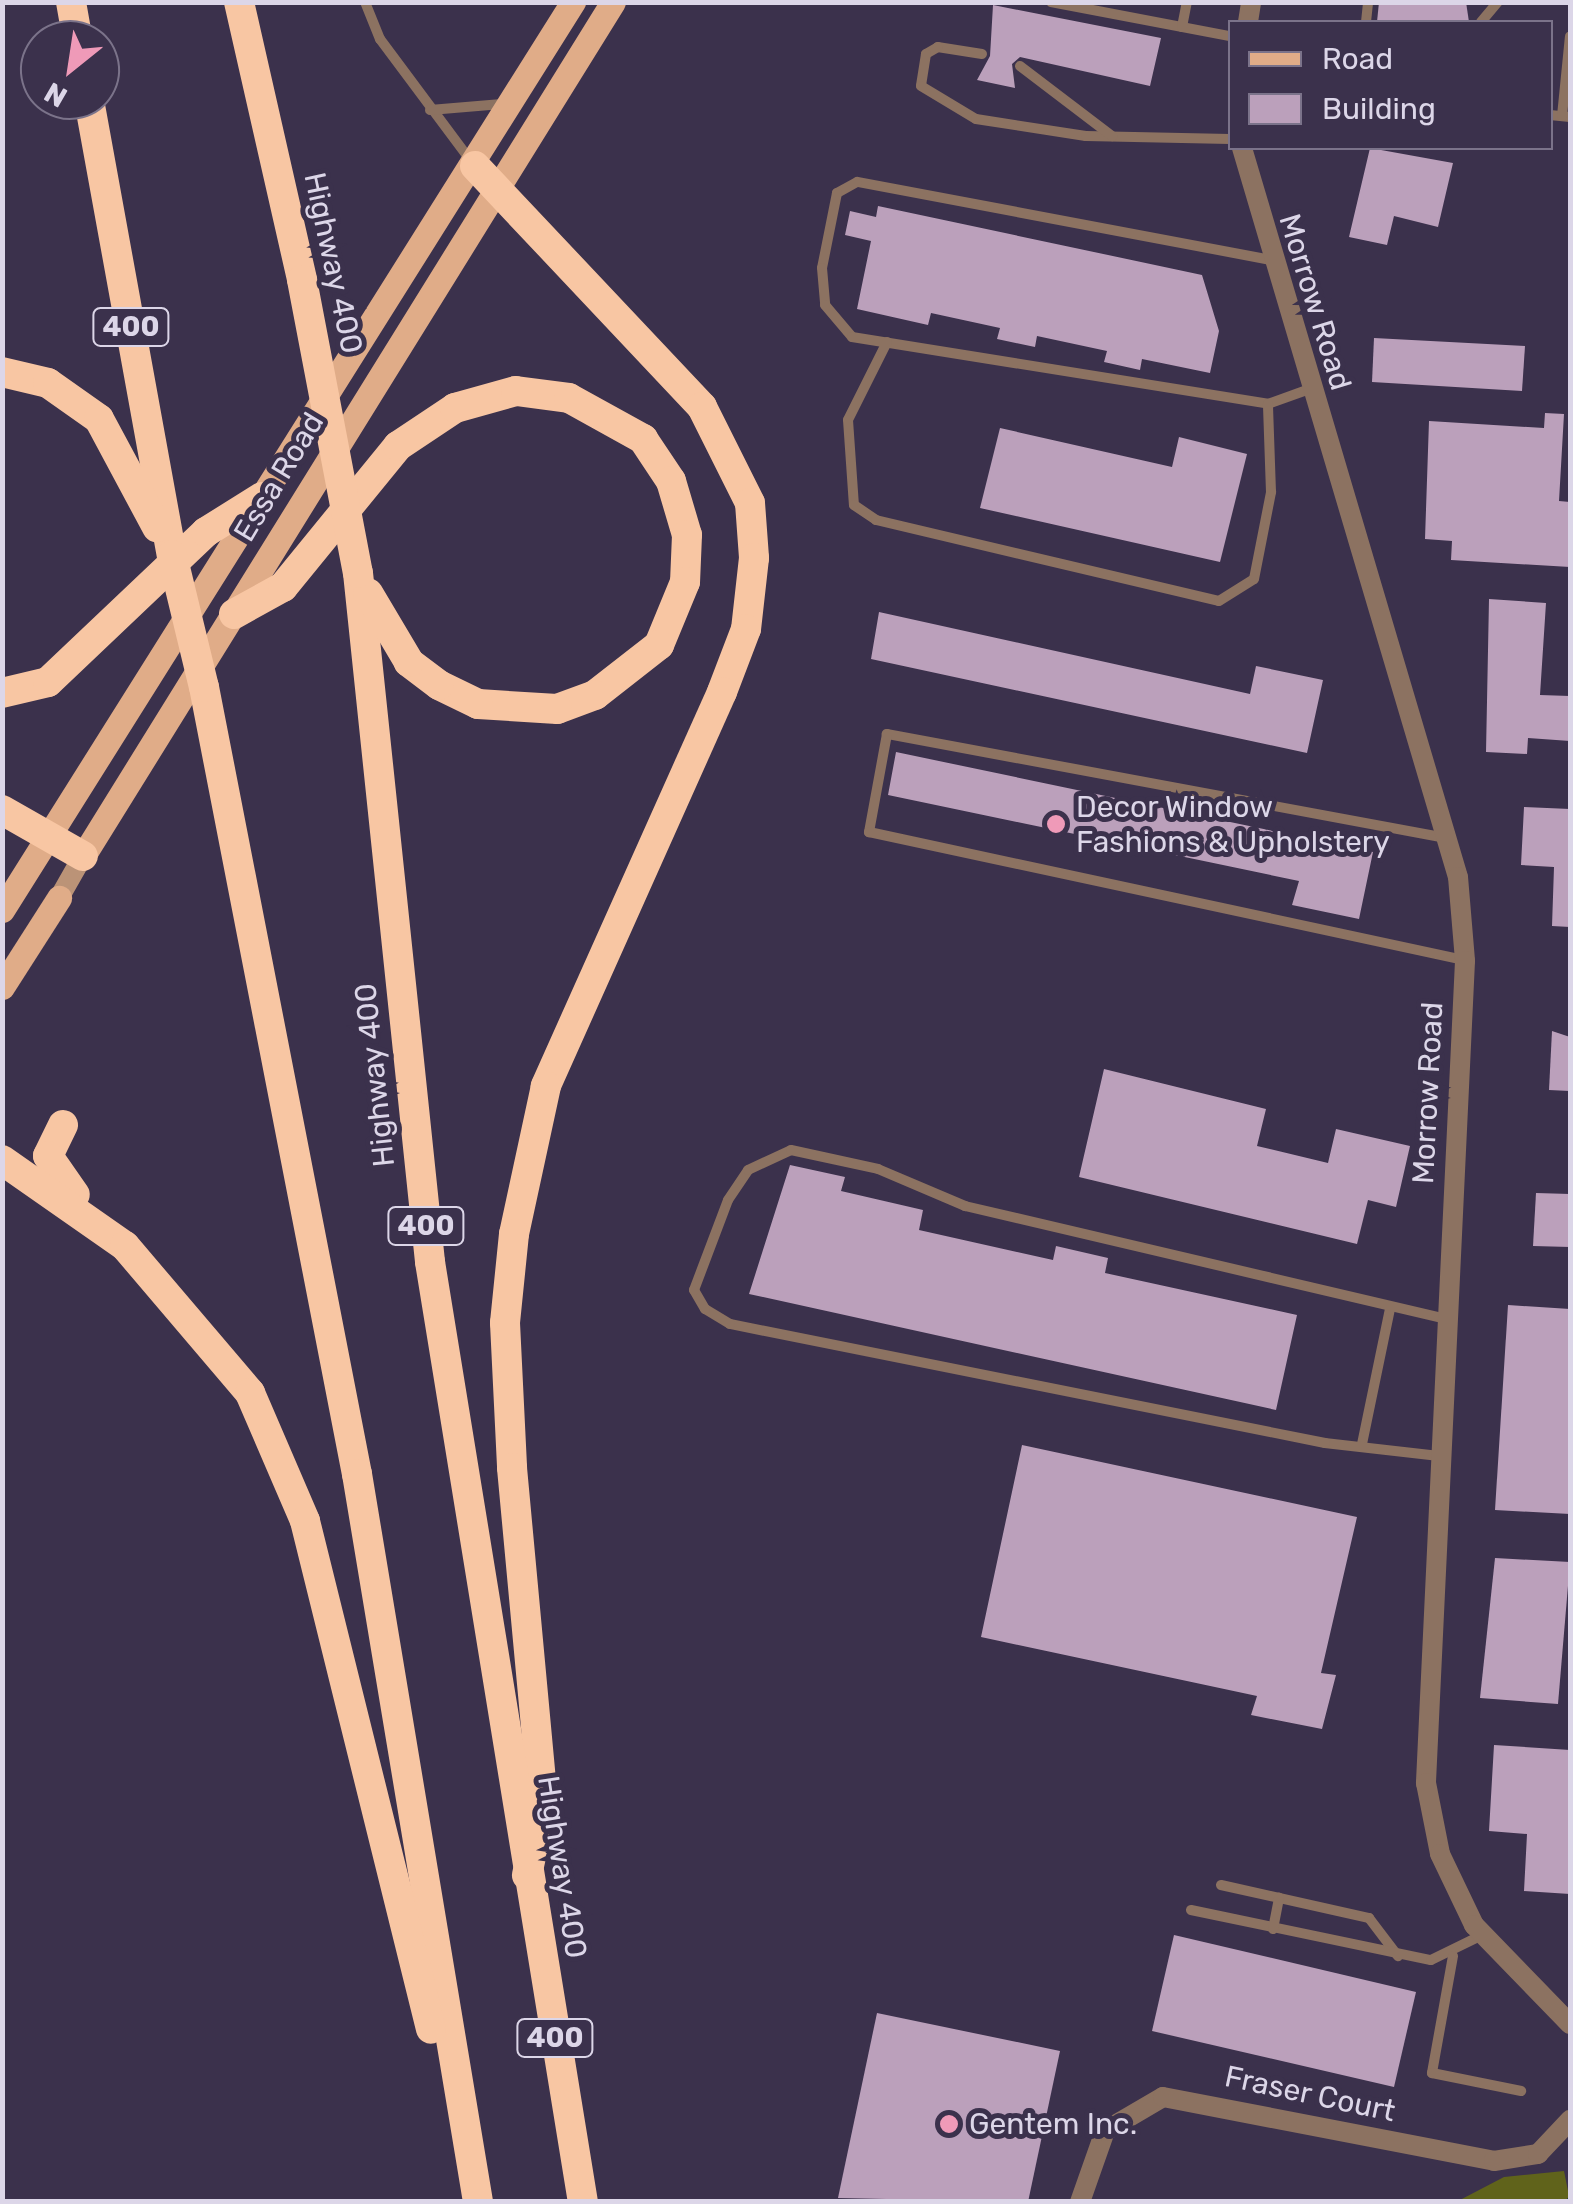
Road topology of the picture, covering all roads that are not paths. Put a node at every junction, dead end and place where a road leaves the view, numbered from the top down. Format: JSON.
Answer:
{"nodes":[{"id":1,"x":239,"y":2,"type":"edge"},
{"id":2,"x":365,"y":2,"type":"edge"},
{"id":3,"x":572,"y":2,"type":"edge"},
{"id":4,"x":614,"y":2,"type":"edge"},
{"id":5,"x":1050,"y":2,"type":"edge"},
{"id":6,"x":1187,"y":2,"type":"edge"},
{"id":7,"x":1182,"y":28,"type":"junction"},
{"id":8,"x":1228,"y":36,"type":"edge"},
{"id":9,"x":1570,"y":36,"type":"edge"},
{"id":10,"x":982,"y":54,"type":"dead end"},
{"id":11,"x":1020,"y":66,"type":"dead end"},
{"id":12,"x":513,"y":102,"type":"junction"},
{"id":13,"x":430,"y":110,"type":"junction"},
{"id":14,"x":1561,"y":116,"type":"edge"},
{"id":15,"x":93,"y":120,"type":"edge"},
{"id":16,"x":1112,"y":136,"type":"junction"},
{"id":17,"x":1228,"y":139,"type":"edge"},
{"id":18,"x":1243,"y":150,"type":"edge"},
{"id":19,"x":474,"y":166,"type":"junction"},
{"id":20,"x":495,"y":188,"type":"junction"},
{"id":21,"x":1271,"y":260,"type":"junction"},
{"id":22,"x":887,"y":342,"type":"junction"},
{"id":23,"x":2,"y":372,"type":"edge"},
{"id":24,"x":1310,"y":390,"type":"junction"},
{"id":25,"x":1268,"y":404,"type":"junction"},
{"id":26,"x":262,"y":497,"type":"junction"},
{"id":27,"x":172,"y":554,"type":"junction"},
{"id":28,"x":358,"y":572,"type":"junction"},
{"id":29,"x":234,"y":614,"type":"junction"},
{"id":30,"x":2,"y":693,"type":"edge"},
{"id":31,"x":2,"y":810,"type":"edge"},
{"id":32,"x":48,"y":836,"type":"junction"},
{"id":33,"x":1446,"y":838,"type":"junction"},
{"id":34,"x":84,"y":856,"type":"junction"},
{"id":35,"x":59,"y":898,"type":"joint"},
{"id":36,"x":2,"y":910,"type":"edge"},
{"id":37,"x":1465,"y":960,"type":"junction"},
{"id":38,"x":2,"y":987,"type":"edge"},
{"id":39,"x":63,"y":1126,"type":"dead end"},
{"id":40,"x":2,"y":1160,"type":"edge"},
{"id":41,"x":125,"y":1246,"type":"junction"},
{"id":42,"x":1390,"y":1309,"type":"junction"},
{"id":43,"x":1446,"y":1319,"type":"junction"},
{"id":44,"x":1362,"y":1444,"type":"junction"},
{"id":45,"x":1439,"y":1456,"type":"junction"},
{"id":46,"x":527,"y":1875,"type":"junction"},
{"id":47,"x":1220,"y":1885,"type":"dead end"},
{"id":48,"x":1279,"y":1898,"type":"junction"},
{"id":49,"x":1191,"y":1910,"type":"dead end"},
{"id":50,"x":1273,"y":1929,"type":"junction"},
{"id":51,"x":1482,"y":1935,"type":"junction"},
{"id":52,"x":1398,"y":1956,"type":"junction"},
{"id":53,"x":1453,"y":1956,"type":"junction"},
{"id":54,"x":1570,"y":2024,"type":"edge"},
{"id":55,"x":1521,"y":2091,"type":"dead end"},
{"id":56,"x":1570,"y":2120,"type":"edge"},
{"id":57,"x":477,"y":2194,"type":"edge"},
{"id":58,"x":582,"y":2202,"type":"edge"},
{"id":59,"x":1080,"y":2202,"type":"edge"}],
"edges":[{"from":1,"to":28,"type":"highway","name":"Highway 400","number":"400","bridge":true},
{"from":2,"to":13,"type":"lane"},
{"from":3,"to":12,"type":"main road","name":"Essa Road"},
{"from":4,"to":20,"type":"main road","name":"Essa Road"},
{"from":5,"to":7,"type":"lane"},
{"from":6,"to":7,"type":"lane"},
{"from":7,"to":8,"type":"lane"},
{"from":9,"to":14,"type":"lane"},
{"from":10,"to":16,"type":"lane"},
{"from":11,"to":16,"type":"lane"},
{"from":12,"to":13,"type":"lane"},
{"from":12,"to":19,"type":"main road","name":"Essa Road"},
{"from":13,"to":19,"type":"lane"},
{"from":15,"to":27,"type":"highway","number":"400"},
{"from":16,"to":17,"type":"lane"},
{"from":18,"to":21,"type":"street","name":"Morrow Road"},
{"from":19,"to":20,"type":"highway"},
{"from":19,"to":26,"type":"main road","name":"Essa Road"},
{"from":20,"to":29,"type":"main road","name":"Essa Road"},
{"from":20,"to":46,"type":"highway"},
{"from":21,"to":22,"type":"lane"},
{"from":21,"to":24,"type":"street","name":"Morrow Road"},
{"from":22,"to":25,"type":"lane"},
{"from":22,"to":25,"type":"lane"},
{"from":23,"to":27,"type":"highway"},
{"from":24,"to":25,"type":"lane"},
{"from":24,"to":33,"type":"street","name":"Morrow Road"},
{"from":26,"to":30,"type":"highway"},
{"from":26,"to":32,"type":"main road","name":"Essa Road"},
{"from":27,"to":57,"type":"highway","number":"400","bridge":true},
{"from":28,"to":29,"type":"highway"},
{"from":28,"to":46,"type":"highway","name":"Highway 400","number":"400"},
{"from":29,"to":34,"type":"main road","name":"Essa Road"},
{"from":31,"to":32,"type":"highway"},
{"from":32,"to":34,"type":"highway"},
{"from":32,"to":36,"type":"main road","name":"Essa Road"},
{"from":33,"to":37,"type":"street","name":"Morrow Road"},
{"from":33,"to":37,"type":"lane"},
{"from":34,"to":35,"type":"main road","name":"Essa Road"},
{"from":35,"to":38,"type":"main road","name":"Essa Road"},
{"from":37,"to":43,"type":"street","name":"Morrow Road"},
{"from":39,"to":41,"type":"highway"},
{"from":40,"to":41,"type":"highway"},
{"from":41,"to":57,"type":"highway"},
{"from":42,"to":43,"type":"lane"},
{"from":42,"to":44,"type":"lane"},
{"from":42,"to":44,"type":"lane"},
{"from":43,"to":45,"type":"street","name":"Morrow Road"},
{"from":44,"to":45,"type":"lane"},
{"from":45,"to":51,"type":"street","name":"Morrow Road"},
{"from":46,"to":58,"type":"highway","name":"Highway 400","number":"400"},
{"from":47,"to":48,"type":"lane"},
{"from":48,"to":50,"type":"lane"},
{"from":48,"to":52,"type":"lane"},
{"from":49,"to":50,"type":"lane"},
{"from":50,"to":52,"type":"lane"},
{"from":51,"to":53,"type":"lane"},
{"from":51,"to":54,"type":"street","name":"Morrow Road"},
{"from":52,"to":53,"type":"lane"},
{"from":53,"to":55,"type":"lane"},
{"from":56,"to":59,"type":"street","name":"Fraser Court"}]}
